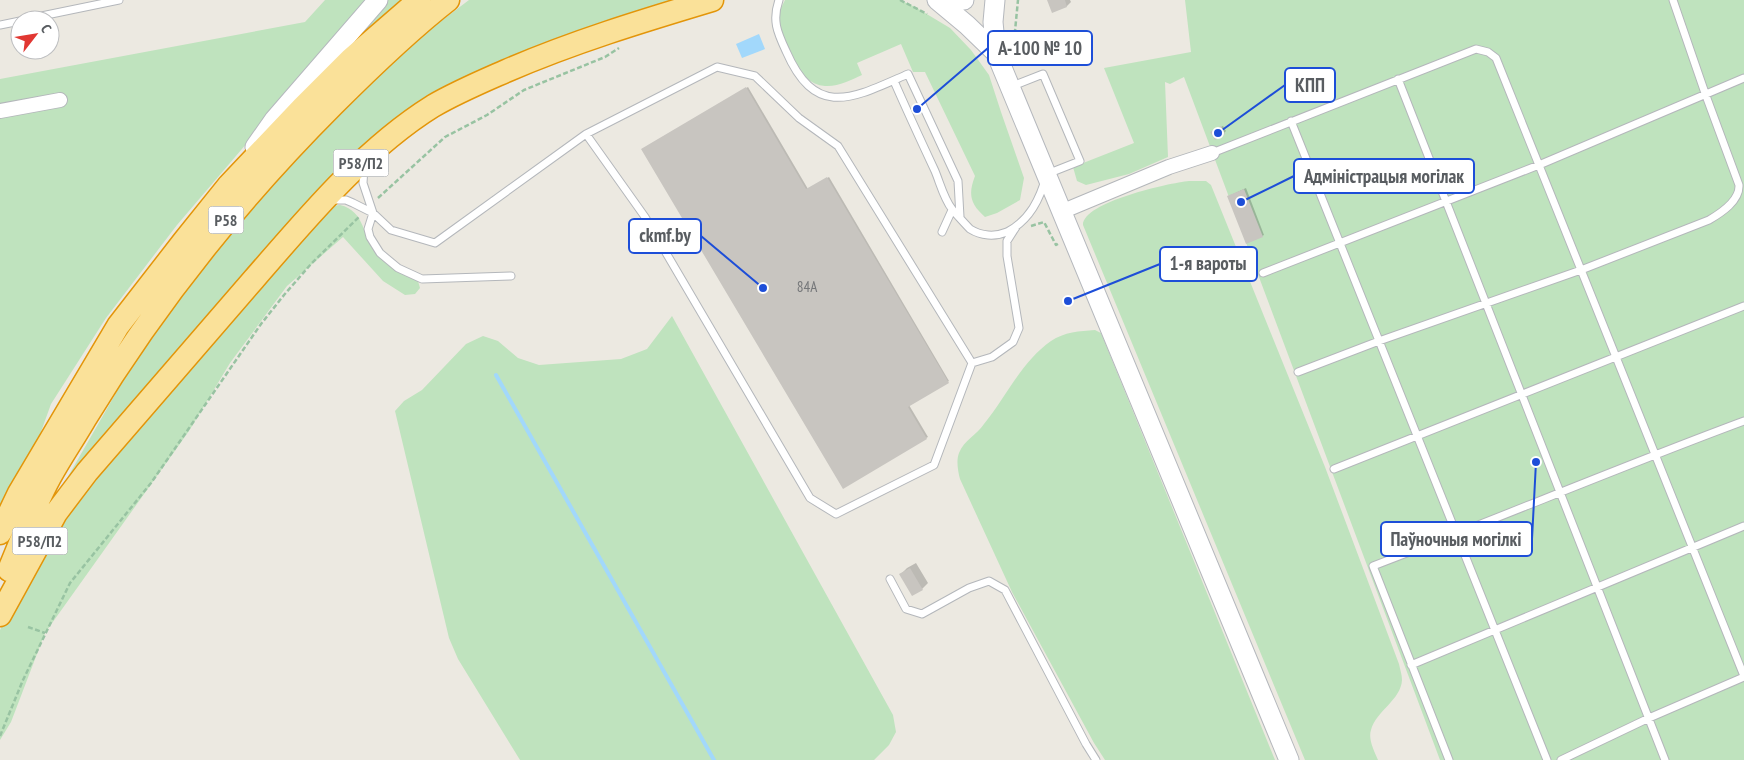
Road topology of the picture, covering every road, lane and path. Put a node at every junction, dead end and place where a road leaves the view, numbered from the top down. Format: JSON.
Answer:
{"nodes":[{"id":1,"x":119,"y":0,"type":"edge"},
{"id":2,"x":378,"y":0,"type":"edge"},
{"id":3,"x":419,"y":0,"type":"edge"},
{"id":4,"x":448,"y":0,"type":"edge"},
{"id":5,"x":712,"y":0,"type":"edge"},
{"id":6,"x":778,"y":0,"type":"edge"},
{"id":7,"x":936,"y":0,"type":"edge"},
{"id":8,"x":951,"y":0,"type":"edge"},
{"id":9,"x":964,"y":0,"type":"edge"},
{"id":10,"x":995,"y":0,"type":"edge"},
{"id":11,"x":1673,"y":0,"type":"edge"},
{"id":12,"x":60,"y":12,"type":"edge"},
{"id":13,"x":620,"y":47,"type":"dead end"},
{"id":14,"x":996,"y":53,"type":"junction"},
{"id":15,"x":1744,"y":78,"type":"edge"},
{"id":16,"x":1398,"y":79,"type":"junction"},
{"id":17,"x":894,"y":80,"type":"junction"},
{"id":18,"x":1010,"y":87,"type":"junction"},
{"id":19,"x":1705,"y":93,"type":"junction"},
{"id":20,"x":60,"y":100,"type":"dead end"},
{"id":21,"x":0,"y":111,"type":"edge"},
{"id":22,"x":1291,"y":121,"type":"junction"},
{"id":23,"x":586,"y":134,"type":"junction"},
{"id":24,"x":1212,"y":153,"type":"joint"},
{"id":25,"x":365,"y":160,"type":"junction"},
{"id":26,"x":1539,"y":165,"type":"junction"},
{"id":27,"x":1046,"y":174,"type":"junction"},
{"id":28,"x":1742,"y":184,"type":"edge"},
{"id":29,"x":229,"y":185,"type":"junction"},
{"id":30,"x":325,"y":200,"type":"junction"},
{"id":31,"x":1446,"y":202,"type":"junction"},
{"id":32,"x":370,"y":209,"type":"junction"},
{"id":33,"x":952,"y":210,"type":"junction"},
{"id":34,"x":1061,"y":212,"type":"junction"},
{"id":35,"x":960,"y":217,"type":"junction"},
{"id":36,"x":1016,"y":227,"type":"junction"},
{"id":37,"x":942,"y":232,"type":"dead end"},
{"id":38,"x":1340,"y":244,"type":"junction"},
{"id":39,"x":1581,"y":270,"type":"junction"},
{"id":40,"x":1263,"y":273,"type":"dead end"},
{"id":41,"x":511,"y":276,"type":"dead end"},
{"id":42,"x":1486,"y":303,"type":"junction"},
{"id":43,"x":1744,"y":306,"type":"edge"},
{"id":44,"x":1379,"y":341,"type":"junction"},
{"id":45,"x":1616,"y":356,"type":"junction"},
{"id":46,"x":972,"y":363,"type":"junction"},
{"id":47,"x":1298,"y":372,"type":"dead end"},
{"id":48,"x":1521,"y":393,"type":"junction"},
{"id":49,"x":1744,"y":421,"type":"edge"},
{"id":50,"x":1417,"y":436,"type":"junction"},
{"id":51,"x":1655,"y":454,"type":"junction"},
{"id":52,"x":1334,"y":468,"type":"dead end"},
{"id":53,"x":19,"y":494,"type":"junction"},
{"id":54,"x":1561,"y":494,"type":"junction"},
{"id":55,"x":0,"y":508,"type":"edge"},
{"id":56,"x":1744,"y":526,"type":"edge"},
{"id":57,"x":0,"y":533,"type":"edge"},
{"id":58,"x":1456,"y":534,"type":"junction"},
{"id":59,"x":1692,"y":547,"type":"junction"},
{"id":60,"x":890,"y":579,"type":"dead end"},
{"id":61,"x":1598,"y":588,"type":"junction"},
{"id":62,"x":0,"y":591,"type":"edge"},
{"id":63,"x":0,"y":615,"type":"edge"},
{"id":64,"x":28,"y":628,"type":"dead end"},
{"id":65,"x":1495,"y":631,"type":"junction"},
{"id":66,"x":45,"y":634,"type":"junction"},
{"id":67,"x":1411,"y":665,"type":"junction"},
{"id":68,"x":1744,"y":677,"type":"edge"},
{"id":69,"x":1649,"y":718,"type":"junction"},
{"id":70,"x":0,"y":736,"type":"edge"},
{"id":71,"x":1096,"y":760,"type":"edge"},
{"id":72,"x":1289,"y":760,"type":"edge"},
{"id":73,"x":1449,"y":760,"type":"edge"},
{"id":74,"x":1547,"y":760,"type":"edge"},
{"id":75,"x":1561,"y":760,"type":"edge"},
{"id":76,"x":1665,"y":760,"type":"edge"}],
"edges":[{"from":1,"to":12,"type":"lane"},
{"from":2,"to":29,"type":"main road"},
{"from":3,"to":29,"type":"highway","number":"Р58"},
{"from":4,"to":62,"type":"highway","number":"Р58"},
{"from":5,"to":25,"type":"highway","number":"Р58/П2"},
{"from":6,"to":17,"type":"lane"},
{"from":7,"to":14,"type":"main road"},
{"from":8,"to":9,"type":"main road"},
{"from":10,"to":14,"type":"main road"},
{"from":11,"to":19,"type":"lane"},
{"from":13,"to":32,"type":"path"},
{"from":14,"to":18,"type":"main road"},
{"from":15,"to":19,"type":"lane"},
{"from":16,"to":22,"type":"lane"},
{"from":16,"to":26,"type":"lane"},
{"from":16,"to":31,"type":"lane"},
{"from":17,"to":33,"type":"lane"},
{"from":17,"to":35,"type":"lane"},
{"from":18,"to":27,"type":"main road"},
{"from":18,"to":27,"type":"lane"},
{"from":19,"to":26,"type":"lane"},
{"from":19,"to":28,"type":"lane"},
{"from":20,"to":21,"type":"street"},
{"from":22,"to":24,"type":"lane"},
{"from":22,"to":38,"type":"lane"},
{"from":23,"to":32,"type":"lane"},
{"from":23,"to":46,"type":"lane"},
{"from":23,"to":46,"type":"lane"},
{"from":24,"to":34,"type":"street"},
{"from":25,"to":30,"type":"highway","number":"Р58/П2"},
{"from":25,"to":32,"type":"lane"},
{"from":26,"to":31,"type":"lane"},
{"from":26,"to":39,"type":"lane"},
{"from":27,"to":34,"type":"main road"},
{"from":27,"to":36,"type":"lane"},
{"from":28,"to":39,"type":"lane"},
{"from":29,"to":53,"type":"highway","number":"Р58"},
{"from":30,"to":32,"type":"lane"},
{"from":30,"to":63,"type":"highway","number":"Р58/П2"},
{"from":31,"to":38,"type":"lane"},
{"from":31,"to":42,"type":"lane"},
{"from":32,"to":41,"type":"lane"},
{"from":32,"to":66,"type":"path"},
{"from":33,"to":35,"type":"lane"},
{"from":33,"to":37,"type":"lane"},
{"from":34,"to":72,"type":"main road"},
{"from":35,"to":36,"type":"lane"},
{"from":36,"to":46,"type":"lane"},
{"from":38,"to":40,"type":"lane"},
{"from":38,"to":44,"type":"lane"},
{"from":39,"to":42,"type":"lane"},
{"from":39,"to":45,"type":"lane"},
{"from":42,"to":44,"type":"lane"},
{"from":42,"to":48,"type":"lane"},
{"from":43,"to":45,"type":"lane"},
{"from":44,"to":47,"type":"lane"},
{"from":44,"to":50,"type":"lane"},
{"from":45,"to":48,"type":"lane"},
{"from":45,"to":51,"type":"lane"},
{"from":48,"to":50,"type":"lane"},
{"from":48,"to":54,"type":"lane"},
{"from":49,"to":51,"type":"lane"},
{"from":50,"to":52,"type":"lane"},
{"from":50,"to":58,"type":"lane"},
{"from":51,"to":54,"type":"lane"},
{"from":51,"to":59,"type":"lane"},
{"from":53,"to":55,"type":"highway"},
{"from":53,"to":57,"type":"highway","number":"Р58"},
{"from":54,"to":58,"type":"lane"},
{"from":54,"to":61,"type":"lane"},
{"from":56,"to":59,"type":"lane"},
{"from":58,"to":65,"type":"lane"},
{"from":58,"to":67,"type":"lane"},
{"from":59,"to":61,"type":"lane"},
{"from":59,"to":68,"type":"lane"},
{"from":60,"to":71,"type":"lane"},
{"from":61,"to":65,"type":"lane"},
{"from":61,"to":69,"type":"lane"},
{"from":64,"to":66,"type":"path"},
{"from":65,"to":67,"type":"lane"},
{"from":65,"to":74,"type":"lane"},
{"from":66,"to":70,"type":"path"},
{"from":67,"to":73,"type":"lane"},
{"from":68,"to":69,"type":"lane"},
{"from":69,"to":75,"type":"lane"},
{"from":69,"to":76,"type":"lane"}]}
